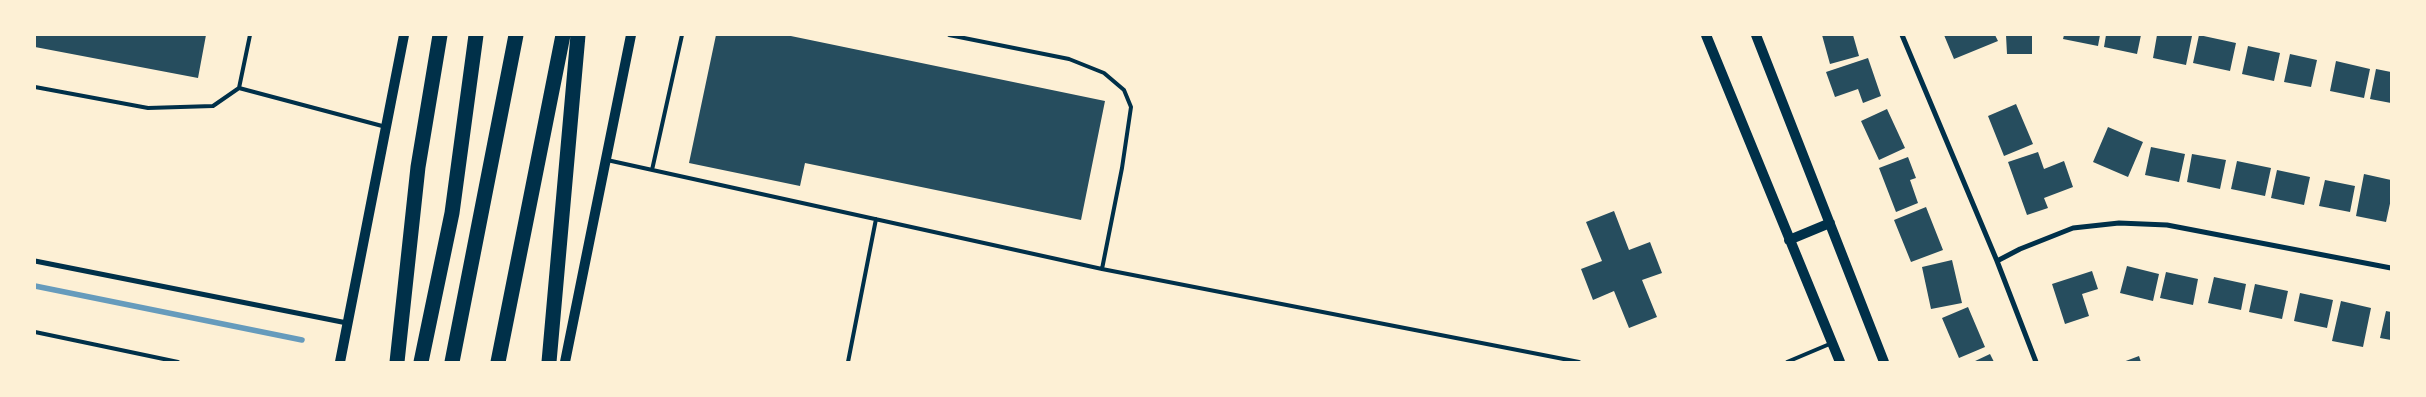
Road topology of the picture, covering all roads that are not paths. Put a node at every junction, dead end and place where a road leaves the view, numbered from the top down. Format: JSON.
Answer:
{"nodes":[{"id":1,"x":250,"y":35,"type":"edge"},
{"id":2,"x":404,"y":35,"type":"edge"},
{"id":3,"x":440,"y":35,"type":"edge"},
{"id":4,"x":476,"y":35,"type":"edge"},
{"id":5,"x":516,"y":35,"type":"edge"},
{"id":6,"x":563,"y":35,"type":"edge"},
{"id":7,"x":578,"y":35,"type":"edge"},
{"id":8,"x":632,"y":35,"type":"edge"},
{"id":9,"x":682,"y":35,"type":"edge"},
{"id":10,"x":949,"y":35,"type":"edge"},
{"id":11,"x":1706,"y":35,"type":"edge"},
{"id":12,"x":1756,"y":35,"type":"edge"},
{"id":13,"x":1902,"y":35,"type":"edge"},
{"id":14,"x":35,"y":87,"type":"edge"},
{"id":15,"x":239,"y":88,"type":"junction"},
{"id":16,"x":386,"y":127,"type":"junction"},
{"id":17,"x":607,"y":160,"type":"junction"},
{"id":18,"x":652,"y":170,"type":"junction"},
{"id":19,"x":876,"y":219,"type":"junction"},
{"id":20,"x":1830,"y":223,"type":"junction"},
{"id":21,"x":1790,"y":240,"type":"junction"},
{"id":22,"x":35,"y":261,"type":"edge"},
{"id":23,"x":1997,"y":261,"type":"junction"},
{"id":24,"x":2391,"y":268,"type":"edge"},
{"id":25,"x":1102,"y":269,"type":"junction"},
{"id":26,"x":348,"y":323,"type":"junction"},
{"id":27,"x":35,"y":332,"type":"edge"},
{"id":28,"x":1832,"y":343,"type":"junction"},
{"id":29,"x":178,"y":362,"type":"edge"},
{"id":30,"x":340,"y":362,"type":"edge"},
{"id":31,"x":397,"y":362,"type":"edge"},
{"id":32,"x":421,"y":362,"type":"edge"},
{"id":33,"x":452,"y":362,"type":"edge"},
{"id":34,"x":498,"y":362,"type":"edge"},
{"id":35,"x":549,"y":362,"type":"edge"},
{"id":36,"x":565,"y":362,"type":"edge"},
{"id":37,"x":848,"y":362,"type":"edge"},
{"id":38,"x":1579,"y":362,"type":"edge"},
{"id":39,"x":1787,"y":362,"type":"edge"},
{"id":40,"x":1840,"y":362,"type":"edge"},
{"id":41,"x":1884,"y":362,"type":"edge"},
{"id":42,"x":2036,"y":362,"type":"edge"}],
"edges":[{"from":1,"to":15,"type":"lane"},
{"from":2,"to":16,"type":"main road"},
{"from":3,"to":31,"type":"highway"},
{"from":4,"to":32,"type":"highway"},
{"from":5,"to":33,"type":"highway"},
{"from":6,"to":34,"type":"highway"},
{"from":7,"to":35,"type":"highway"},
{"from":8,"to":17,"type":"main road"},
{"from":9,"to":18,"type":"lane"},
{"from":10,"to":25,"type":"lane"},
{"from":11,"to":21,"type":"main road"},
{"from":12,"to":20,"type":"main road"},
{"from":13,"to":23,"type":"street"},
{"from":14,"to":15,"type":"lane"},
{"from":15,"to":16,"type":"lane"},
{"from":16,"to":26,"type":"main road"},
{"from":17,"to":18,"type":"lane"},
{"from":17,"to":36,"type":"main road"},
{"from":18,"to":19,"type":"lane"},
{"from":19,"to":25,"type":"lane"},
{"from":19,"to":37,"type":"lane"},
{"from":20,"to":21,"type":"main road"},
{"from":20,"to":41,"type":"main road"},
{"from":21,"to":28,"type":"main road"},
{"from":22,"to":26,"type":"street"},
{"from":23,"to":24,"type":"street"},
{"from":23,"to":42,"type":"street"},
{"from":25,"to":38,"type":"lane"},
{"from":26,"to":30,"type":"main road"},
{"from":27,"to":29,"type":"lane"},
{"from":28,"to":39,"type":"lane"},
{"from":28,"to":40,"type":"main road"}]}
